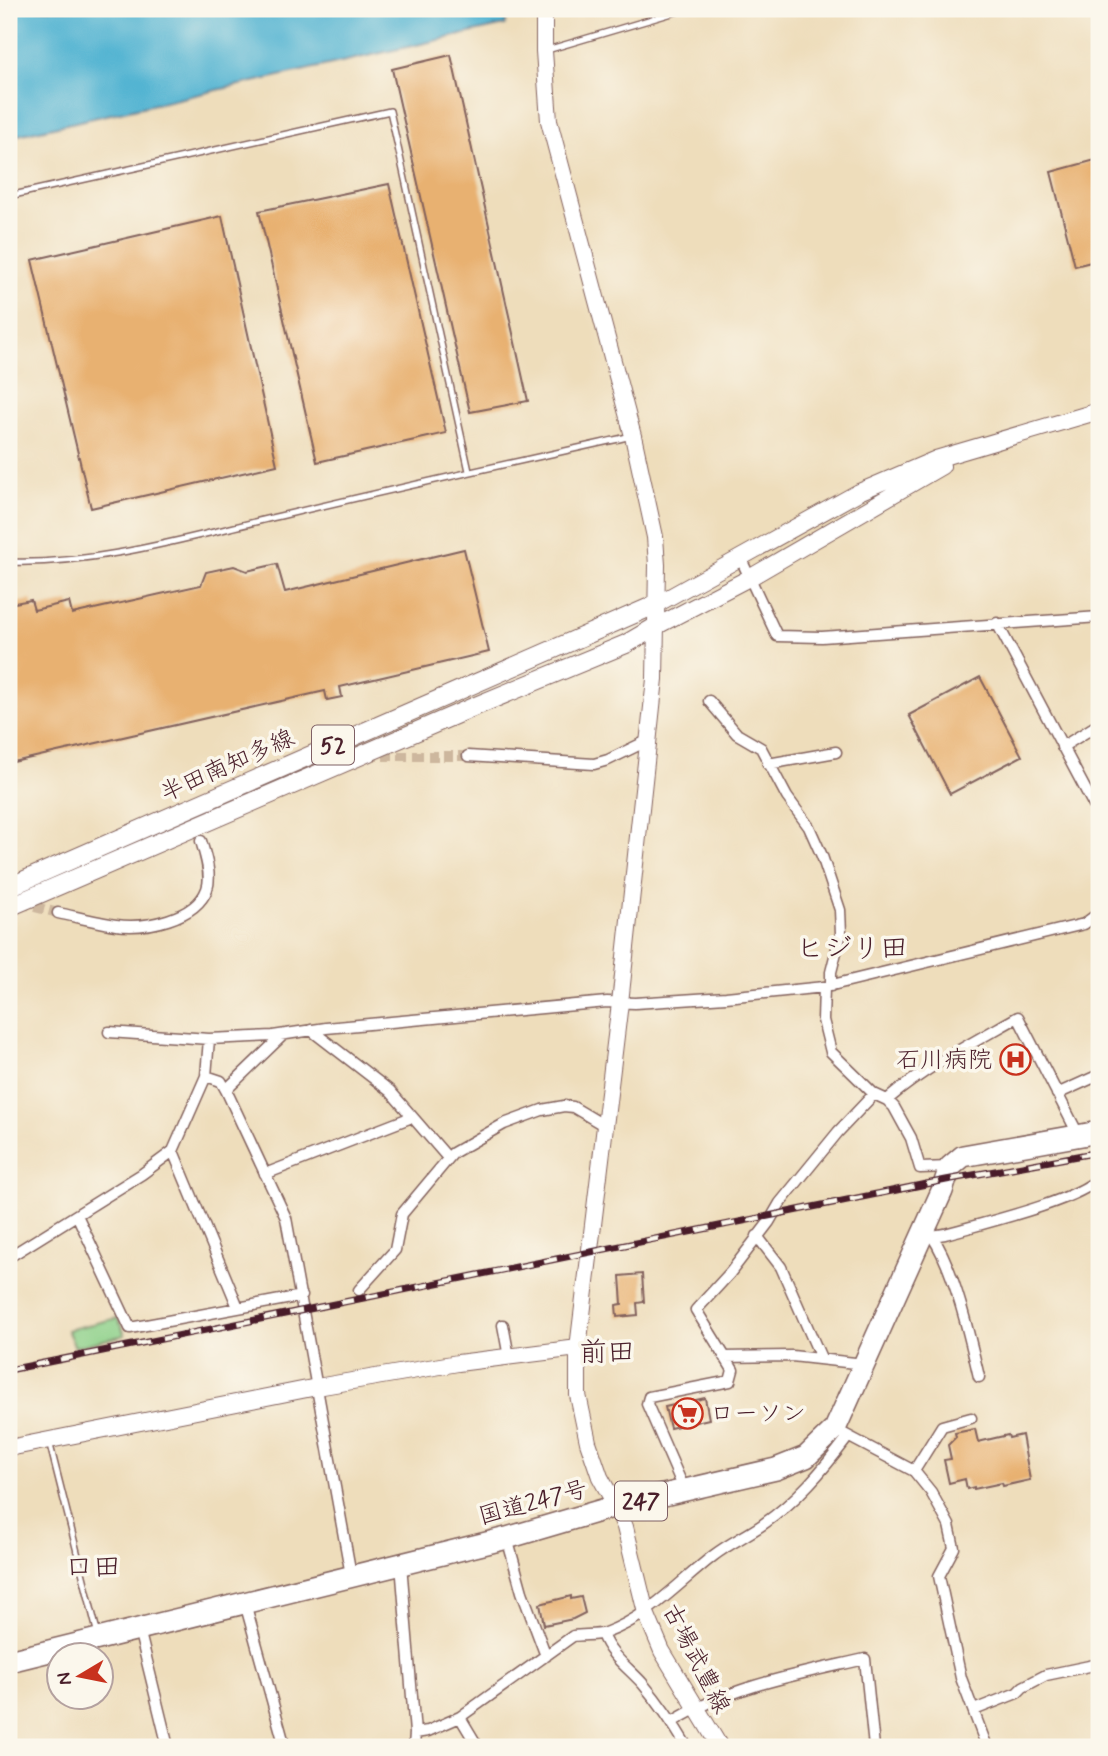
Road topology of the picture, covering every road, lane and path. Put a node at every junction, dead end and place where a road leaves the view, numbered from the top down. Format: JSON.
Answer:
{"nodes":[{"id":1,"x":544,"y":9,"type":"edge"},
{"id":2,"x":686,"y":9,"type":"edge"},
{"id":3,"x":544,"y":51,"type":"junction"},
{"id":4,"x":9,"y":196,"type":"edge"},
{"id":5,"x":1099,"y":411,"type":"edge"},
{"id":6,"x":1033,"y":430,"type":"junction"},
{"id":7,"x":633,"y":436,"type":"junction"},
{"id":8,"x":469,"y":471,"type":"junction"},
{"id":9,"x":741,"y":559,"type":"junction"},
{"id":10,"x":9,"y":562,"type":"edge"},
{"id":11,"x":751,"y":577,"type":"junction"},
{"id":12,"x":657,"y":604,"type":"junction"},
{"id":13,"x":1099,"y":617,"type":"edge"},
{"id":14,"x":998,"y":623,"type":"junction"},
{"id":15,"x":657,"y":626,"type":"junction"},
{"id":16,"x":709,"y":701,"type":"dead end"},
{"id":17,"x":1099,"y":724,"type":"edge"},
{"id":18,"x":649,"y":740,"type":"junction"},
{"id":19,"x":1062,"y":747,"type":"junction"},
{"id":20,"x":836,"y":752,"type":"dead end"},
{"id":21,"x":468,"y":756,"type":"tunnel mouth"},
{"id":22,"x":768,"y":764,"type":"junction"},
{"id":23,"x":1099,"y":816,"type":"edge"},
{"id":24,"x":201,"y":841,"type":"dead end"},
{"id":25,"x":9,"y":887,"type":"edge"},
{"id":26,"x":9,"y":907,"type":"edge"},
{"id":27,"x":58,"y":913,"type":"tunnel mouth"},
{"id":28,"x":1099,"y":913,"type":"edge"},
{"id":29,"x":827,"y":986,"type":"junction"},
{"id":30,"x":620,"y":1003,"type":"junction"},
{"id":31,"x":311,"y":1030,"type":"junction"},
{"id":32,"x":109,"y":1032,"type":"dead end"},
{"id":33,"x":283,"y":1035,"type":"junction"},
{"id":34,"x":209,"y":1039,"type":"junction"},
{"id":35,"x":1099,"y":1075,"type":"edge"},
{"id":36,"x":206,"y":1076,"type":"junction"},
{"id":37,"x":226,"y":1090,"type":"junction"},
{"id":38,"x":874,"y":1094,"type":"junction"},
{"id":39,"x":1057,"y":1094,"type":"junction"},
{"id":40,"x":887,"y":1100,"type":"junction"},
{"id":41,"x":412,"y":1118,"type":"junction"},
{"id":42,"x":606,"y":1126,"type":"junction"},
{"id":43,"x":1089,"y":1134,"type":"edge"},
{"id":44,"x":173,"y":1151,"type":"junction"},
{"id":45,"x":448,"y":1158,"type":"junction"},
{"id":46,"x":950,"y":1167,"type":"junction"},
{"id":47,"x":265,"y":1174,"type":"junction"},
{"id":48,"x":1099,"y":1178,"type":"edge"},
{"id":49,"x":77,"y":1215,"type":"junction"},
{"id":50,"x":928,"y":1234,"type":"junction"},
{"id":51,"x":757,"y":1236,"type":"junction"},
{"id":52,"x":9,"y":1257,"type":"edge"},
{"id":53,"x":359,"y":1290,"type":"dead end"},
{"id":54,"x":302,"y":1296,"type":"junction"},
{"id":55,"x":238,"y":1307,"type":"junction"},
{"id":56,"x":503,"y":1325,"type":"dead end"},
{"id":57,"x":578,"y":1348,"type":"junction"},
{"id":58,"x":509,"y":1357,"type":"junction"},
{"id":59,"x":724,"y":1357,"type":"junction"},
{"id":60,"x":821,"y":1358,"type":"junction"},
{"id":61,"x":864,"y":1364,"type":"junction"},
{"id":62,"x":979,"y":1377,"type":"dead end"},
{"id":63,"x":317,"y":1387,"type":"junction"},
{"id":64,"x":971,"y":1418,"type":"dead end"},
{"id":65,"x":841,"y":1433,"type":"junction"},
{"id":66,"x":48,"y":1440,"type":"junction"},
{"id":67,"x":9,"y":1448,"type":"edge"},
{"id":68,"x":914,"y":1471,"type":"junction"},
{"id":69,"x":685,"y":1491,"type":"junction"},
{"id":70,"x":616,"y":1506,"type":"junction"},
{"id":71,"x":506,"y":1538,"type":"junction"},
{"id":72,"x":401,"y":1564,"type":"junction"},
{"id":73,"x":351,"y":1575,"type":"junction"},
{"id":74,"x":245,"y":1603,"type":"junction"},
{"id":75,"x":646,"y":1613,"type":"junction"},
{"id":76,"x":139,"y":1629,"type":"junction"},
{"id":77,"x":602,"y":1634,"type":"junction"},
{"id":78,"x":99,"y":1638,"type":"junction"},
{"id":79,"x":546,"y":1656,"type":"junction"},
{"id":80,"x":9,"y":1661,"type":"edge"},
{"id":81,"x":1099,"y":1664,"type":"edge"},
{"id":82,"x":695,"y":1708,"type":"junction"},
{"id":83,"x":974,"y":1710,"type":"junction"},
{"id":84,"x":460,"y":1717,"type":"junction"},
{"id":85,"x":672,"y":1722,"type":"junction"},
{"id":86,"x":415,"y":1733,"type":"junction"},
{"id":87,"x":168,"y":1747,"type":"edge"},
{"id":88,"x":283,"y":1747,"type":"edge"},
{"id":89,"x":414,"y":1747,"type":"edge"},
{"id":90,"x":478,"y":1747,"type":"edge"},
{"id":91,"x":687,"y":1747,"type":"edge"},
{"id":92,"x":720,"y":1747,"type":"edge"},
{"id":93,"x":874,"y":1747,"type":"edge"},
{"id":94,"x":988,"y":1747,"type":"edge"}],
"edges":[{"from":1,"to":3,"type":"street","name":"古場武豊線"},
{"from":2,"to":3,"type":"lane"},
{"from":3,"to":7,"type":"street","name":"古場武豊線"},
{"from":4,"to":8,"type":"lane"},
{"from":5,"to":6,"type":"street"},
{"from":6,"to":9,"type":"street"},
{"from":6,"to":11,"type":"street"},
{"from":7,"to":8,"type":"lane"},
{"from":7,"to":12,"type":"street","name":"古場武豊線"},
{"from":8,"to":10,"type":"lane"},
{"from":9,"to":11,"type":"street"},
{"from":9,"to":12,"type":"street"},
{"from":11,"to":14,"type":"street"},
{"from":11,"to":15,"type":"street"},
{"from":12,"to":15,"type":"street","name":"古場武豊線"},
{"from":12,"to":25,"type":"main road","name":"半田南知多線","number":"52"},
{"from":13,"to":14,"type":"street"},
{"from":14,"to":19,"type":"street"},
{"from":15,"to":18,"type":"street","name":"古場武豊線"},
{"from":15,"to":26,"type":"main road","name":"半田南知多線","number":"52"},
{"from":16,"to":22,"type":"street"},
{"from":17,"to":19,"type":"street"},
{"from":18,"to":21,"type":"street"},
{"from":18,"to":30,"type":"street","name":"古場武豊線"},
{"from":19,"to":23,"type":"street"},
{"from":20,"to":22,"type":"street"},
{"from":22,"to":29,"type":"street"},
{"from":24,"to":27,"type":"street"},
{"from":28,"to":29,"type":"street"},
{"from":29,"to":30,"type":"street"},
{"from":29,"to":38,"type":"street"},
{"from":30,"to":31,"type":"street"},
{"from":30,"to":42,"type":"street","name":"古場武豊線"},
{"from":31,"to":33,"type":"street"},
{"from":31,"to":41,"type":"street"},
{"from":32,"to":34,"type":"street"},
{"from":33,"to":34,"type":"street"},
{"from":33,"to":37,"type":"street"},
{"from":34,"to":36,"type":"street"},
{"from":35,"to":39,"type":"street"},
{"from":36,"to":37,"type":"street"},
{"from":36,"to":44,"type":"street"},
{"from":37,"to":47,"type":"street"},
{"from":38,"to":40,"type":"street"},
{"from":38,"to":51,"type":"street"},
{"from":39,"to":40,"type":"street"},
{"from":39,"to":43,"type":"street"},
{"from":40,"to":46,"type":"street"},
{"from":41,"to":45,"type":"street"},
{"from":41,"to":47,"type":"street"},
{"from":42,"to":45,"type":"street"},
{"from":42,"to":57,"type":"street","name":"古場武豊線"},
{"from":43,"to":46,"type":"highway"},
{"from":44,"to":49,"type":"street"},
{"from":44,"to":55,"type":"street"},
{"from":45,"to":53,"type":"street"},
{"from":46,"to":50,"type":"highway","name":"国道247号","number":"247"},
{"from":47,"to":54,"type":"street"},
{"from":48,"to":50,"type":"street"},
{"from":49,"to":52,"type":"street"},
{"from":49,"to":55,"type":"street"},
{"from":50,"to":61,"type":"highway","name":"国道247号","number":"247"},
{"from":50,"to":62,"type":"street"},
{"from":51,"to":59,"type":"street"},
{"from":51,"to":60,"type":"street"},
{"from":54,"to":55,"type":"street"},
{"from":54,"to":63,"type":"street"},
{"from":56,"to":58,"type":"street"},
{"from":57,"to":58,"type":"street"},
{"from":57,"to":70,"type":"street","name":"古場武豊線"},
{"from":58,"to":63,"type":"street"},
{"from":59,"to":60,"type":"street"},
{"from":59,"to":69,"type":"street"},
{"from":60,"to":61,"type":"street"},
{"from":61,"to":65,"type":"highway","name":"国道247号","number":"247"},
{"from":63,"to":66,"type":"street"},
{"from":63,"to":73,"type":"street"},
{"from":64,"to":68,"type":"street"},
{"from":65,"to":68,"type":"street"},
{"from":65,"to":69,"type":"highway","name":"国道247号","number":"247"},
{"from":65,"to":75,"type":"street"},
{"from":66,"to":67,"type":"street"},
{"from":66,"to":78,"type":"lane"},
{"from":68,"to":83,"type":"street"},
{"from":69,"to":70,"type":"highway","name":"国道247号","number":"247"},
{"from":70,"to":71,"type":"highway","name":"国道247号","number":"247"},
{"from":70,"to":75,"type":"street","name":"古場武豊線"},
{"from":71,"to":72,"type":"highway","name":"国道247号","number":"247"},
{"from":71,"to":79,"type":"street"},
{"from":72,"to":73,"type":"highway","name":"国道247号","number":"247"},
{"from":72,"to":86,"type":"street"},
{"from":73,"to":74,"type":"highway","name":"国道247号","number":"247"},
{"from":74,"to":76,"type":"highway","name":"国道247号","number":"247"},
{"from":74,"to":88,"type":"street"},
{"from":75,"to":77,"type":"street"},
{"from":75,"to":82,"type":"street","name":"古場武豊線"},
{"from":76,"to":78,"type":"highway","name":"国道247号","number":"247"},
{"from":76,"to":87,"type":"street"},
{"from":77,"to":79,"type":"street"},
{"from":77,"to":85,"type":"street"},
{"from":78,"to":80,"type":"highway","name":"国道247号","number":"247"},
{"from":79,"to":84,"type":"street"},
{"from":81,"to":83,"type":"street"},
{"from":82,"to":85,"type":"street"},
{"from":82,"to":92,"type":"street","name":"古場武豊線"},
{"from":82,"to":93,"type":"street"},
{"from":83,"to":94,"type":"street"},
{"from":84,"to":86,"type":"street"},
{"from":84,"to":90,"type":"street"},
{"from":85,"to":91,"type":"street"},
{"from":86,"to":89,"type":"street"}]}
